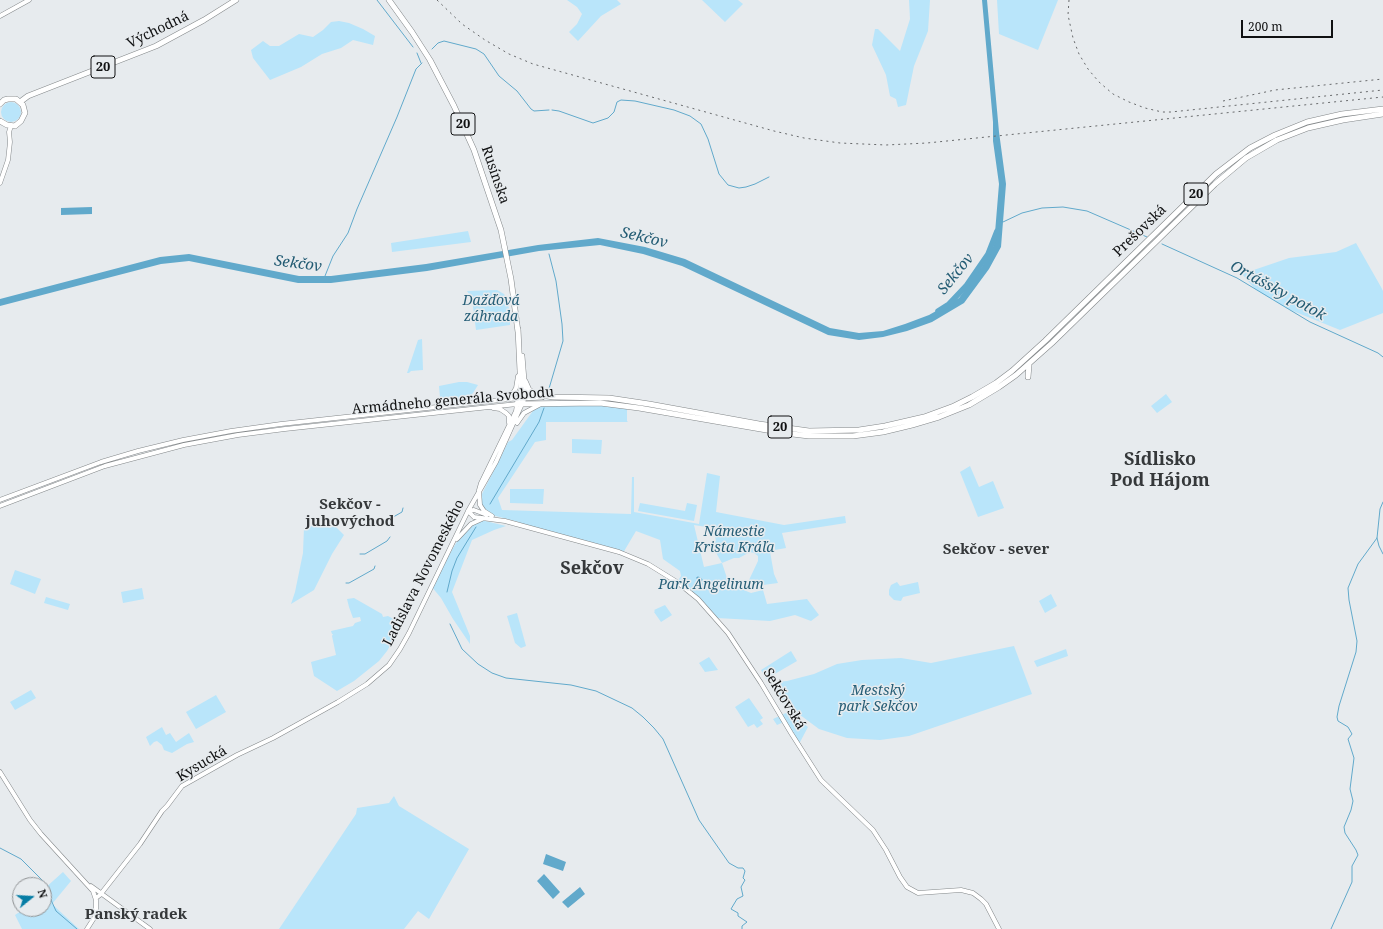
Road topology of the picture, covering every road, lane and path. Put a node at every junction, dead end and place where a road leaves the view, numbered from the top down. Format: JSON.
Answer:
{"nodes":[{"id":1,"x":29,"y":0,"type":"edge"},
{"id":2,"x":236,"y":0,"type":"edge"},
{"id":3,"x":389,"y":0,"type":"edge"},
{"id":4,"x":0,"y":16,"type":"edge"},
{"id":5,"x":20,"y":102,"type":"junction"},
{"id":6,"x":0,"y":104,"type":"edge"},
{"id":7,"x":1383,"y":109,"type":"edge"},
{"id":8,"x":1383,"y":114,"type":"edge"},
{"id":9,"x":0,"y":120,"type":"edge"},
{"id":10,"x":11,"y":126,"type":"junction"},
{"id":11,"x":0,"y":183,"type":"edge"},
{"id":12,"x":518,"y":329,"type":"junction"},
{"id":13,"x":518,"y":350,"type":"junction"},
{"id":14,"x":1029,"y":364,"type":"junction"},
{"id":15,"x":1021,"y":367,"type":"junction"},
{"id":16,"x":1028,"y":377,"type":"dead end"},
{"id":17,"x":525,"y":381,"type":"junction"},
{"id":18,"x":553,"y":397,"type":"junction"},
{"id":19,"x":522,"y":398,"type":"junction"},
{"id":20,"x":506,"y":399,"type":"junction"},
{"id":21,"x":544,"y":403,"type":"junction"},
{"id":22,"x":520,"y":404,"type":"junction"},
{"id":23,"x":488,"y":407,"type":"junction"},
{"id":24,"x":509,"y":424,"type":"junction"},
{"id":25,"x":506,"y":440,"type":"junction"},
{"id":26,"x":479,"y":490,"type":"junction"},
{"id":27,"x":0,"y":500,"type":"edge"},
{"id":28,"x":0,"y":506,"type":"edge"},
{"id":29,"x":468,"y":511,"type":"junction"},
{"id":30,"x":493,"y":517,"type":"junction"},
{"id":31,"x":485,"y":518,"type":"junction"},
{"id":32,"x":505,"y":521,"type":"junction"},
{"id":33,"x":450,"y":550,"type":"junction"},
{"id":34,"x":308,"y":719,"type":"joint"},
{"id":35,"x":0,"y":772,"type":"edge"},
{"id":36,"x":86,"y":883,"type":"junction"},
{"id":37,"x":101,"y":892,"type":"junction"},
{"id":38,"x":95,"y":896,"type":"junction"},
{"id":39,"x":87,"y":929,"type":"edge"},
{"id":40,"x":150,"y":929,"type":"edge"},
{"id":41,"x":999,"y":929,"type":"edge"}],
"edges":[{"from":1,"to":4,"type":"street"},
{"from":2,"to":5,"type":"main road","name":"Východná","number":"20"},
{"from":3,"to":12,"type":"main road","name":"Rusínska","number":"20"},
{"from":5,"to":6,"type":"main road","number":"20"},
{"from":5,"to":10,"type":"main road"},
{"from":7,"to":15,"type":"main road","name":"Prešovská","number":"20"},
{"from":8,"to":14,"type":"main road","name":"Prešovská","number":"20"},
{"from":9,"to":10,"type":"main road"},
{"from":10,"to":11,"type":"street"},
{"from":12,"to":13,"type":"main road","name":"Rusínska","number":"20"},
{"from":12,"to":17,"type":"main road","name":"Rusínska","number":"20"},
{"from":13,"to":19,"type":"main road","name":"Rusínska","number":"20"},
{"from":13,"to":20,"type":"street"},
{"from":14,"to":15,"type":"main road","name":"Prešovská","number":"20"},
{"from":14,"to":16,"type":"main road"},
{"from":15,"to":18,"type":"main road","name":"Armádneho generála Svobodu","number":"20"},
{"from":15,"to":21,"type":"main road","name":"Armádneho generála Svobodu","number":"20"},
{"from":17,"to":18,"type":"main road","name":"Armádneho generála Svobodu","number":"20"},
{"from":17,"to":19,"type":"main road","name":"Rusínska"},
{"from":18,"to":19,"type":"main road"},
{"from":19,"to":20,"type":"street","name":"Armádneho generála Svobodu"},
{"from":19,"to":22,"type":"main road"},
{"from":20,"to":27,"type":"street","name":"Armádneho generála Svobodu"},
{"from":21,"to":22,"type":"main road","name":"Armádneho generála Svobodu","number":"20"},
{"from":21,"to":25,"type":"street"},
{"from":22,"to":23,"type":"street","name":"Armádneho generála Svobodu"},
{"from":22,"to":24,"type":"street","name":"Ladislava Novomeského"},
{"from":22,"to":25,"type":"street","name":"Ladislava Novomeského"},
{"from":23,"to":24,"type":"street"},
{"from":23,"to":28,"type":"street","name":"Armádneho generála Svobodu"},
{"from":24,"to":26,"type":"street","name":"Ladislava Novomeského"},
{"from":25,"to":26,"type":"street","name":"Ladislava Novomeského"},
{"from":26,"to":29,"type":"street","name":"Ladislava Novomeského"},
{"from":26,"to":30,"type":"street","name":"Sekčovská"},
{"from":29,"to":30,"type":"street","name":"Sekčovská"},
{"from":29,"to":31,"type":"street","name":"Sekčovská"},
{"from":29,"to":33,"type":"street","name":"Ladislava Novomeského"},
{"from":30,"to":32,"type":"street","name":"Sekčovská"},
{"from":31,"to":32,"type":"street","name":"Sekčovská"},
{"from":31,"to":33,"type":"street"},
{"from":32,"to":41,"type":"street","name":"Sekčovská"},
{"from":33,"to":34,"type":"street","name":"Ladislava Novomeského"},
{"from":34,"to":37,"type":"street","name":"Kysucká"},
{"from":35,"to":36,"type":"street"},
{"from":36,"to":37,"type":"street"},
{"from":36,"to":38,"type":"street"},
{"from":37,"to":38,"type":"street"},
{"from":37,"to":40,"type":"street"},
{"from":38,"to":39,"type":"street"}]}
